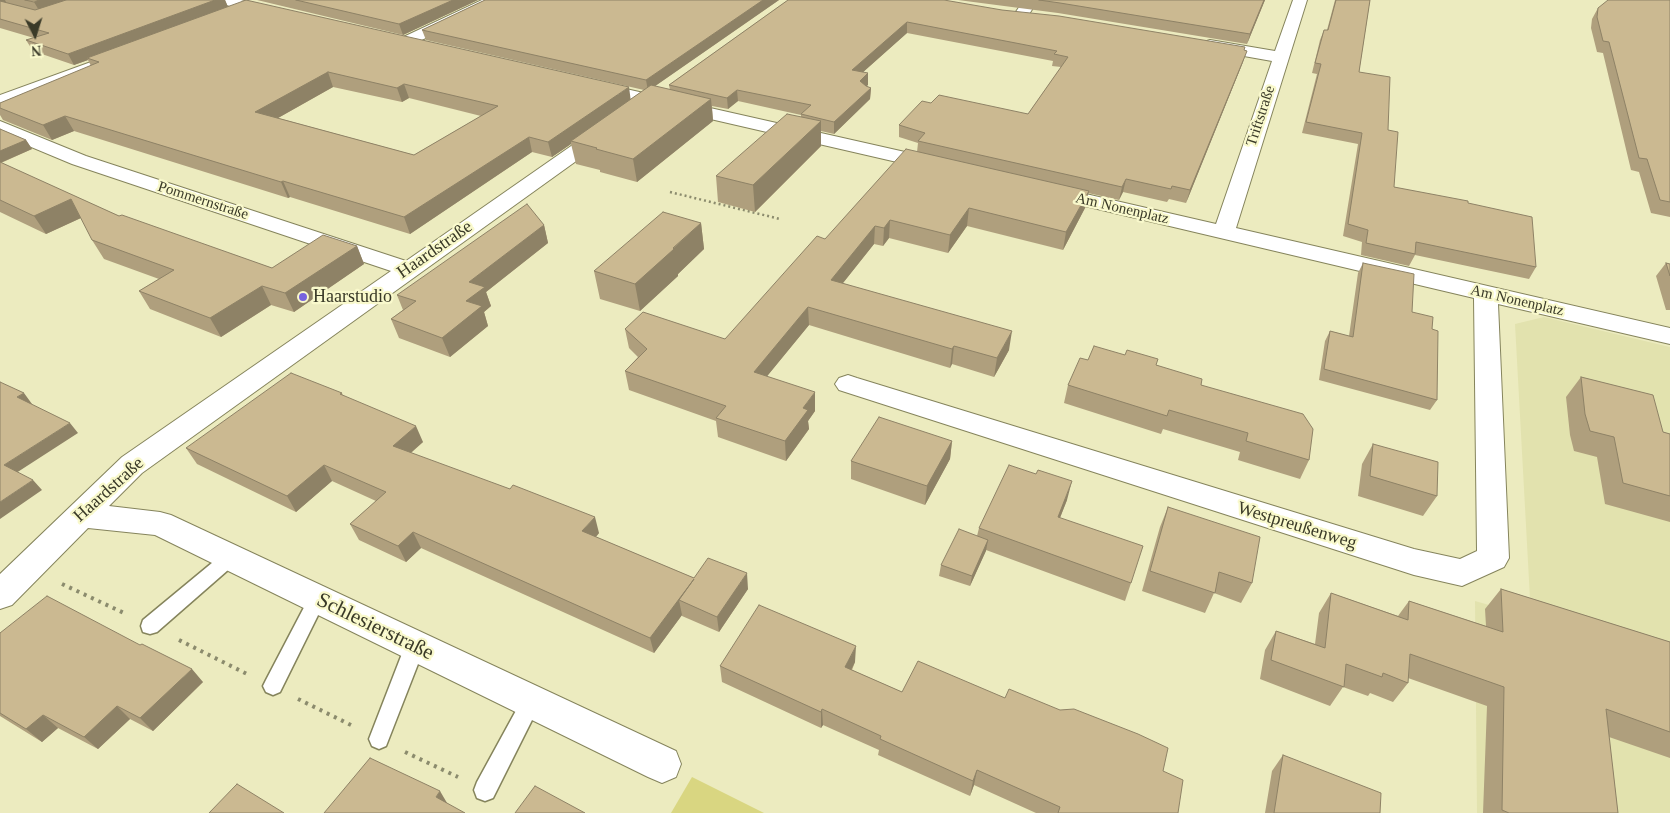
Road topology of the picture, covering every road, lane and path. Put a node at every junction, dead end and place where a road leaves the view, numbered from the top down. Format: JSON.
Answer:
{"nodes":[{"id":1,"x":224,"y":0,"type":"edge"},
{"id":2,"x":494,"y":0,"type":"edge"},
{"id":3,"x":1031,"y":0,"type":"edge"},
{"id":4,"x":1300,"y":0,"type":"edge"},
{"id":5,"x":258,"y":4,"type":"edge"},
{"id":6,"x":287,"y":16,"type":"edge"},
{"id":7,"x":222,"y":17,"type":"edge"},
{"id":8,"x":1039,"y":18,"type":"edge"},
{"id":9,"x":1193,"y":42,"type":"edge"},
{"id":10,"x":432,"y":49,"type":"edge"},
{"id":11,"x":121,"y":55,"type":"edge"},
{"id":12,"x":1280,"y":57,"type":"junction"},
{"id":13,"x":574,"y":82,"type":"edge"},
{"id":14,"x":658,"y":94,"type":"junction"},
{"id":15,"x":0,"y":101,"type":"edge"},
{"id":16,"x":0,"y":127,"type":"edge"},
{"id":17,"x":952,"y":169,"type":"edge"},
{"id":18,"x":1034,"y":188,"type":"edge"},
{"id":19,"x":670,"y":192,"type":"dead end"},
{"id":20,"x":780,"y":219,"type":"dead end"},
{"id":21,"x":1224,"y":232,"type":"junction"},
{"id":22,"x":408,"y":269,"type":"junction"},
{"id":23,"x":1486,"y":294,"type":"junction"},
{"id":24,"x":1670,"y":336,"type":"edge"},
{"id":25,"x":848,"y":384,"type":"dead end"},
{"id":26,"x":81,"y":515,"type":"junction"},
{"id":27,"x":230,"y":558,"type":"junction"},
{"id":28,"x":0,"y":594,"type":"edge"},
{"id":29,"x":317,"y":599,"type":"junction"},
{"id":30,"x":150,"y":626,"type":"dead end"},
{"id":31,"x":415,"y":646,"type":"junction"},
{"id":32,"x":273,"y":686,"type":"dead end"},
{"id":33,"x":531,"y":702,"type":"junction"},
{"id":34,"x":379,"y":739,"type":"dead end"},
{"id":35,"x":662,"y":764,"type":"dead end"},
{"id":36,"x":485,"y":790,"type":"dead end"}],
"edges":[{"from":1,"to":5,"type":"street"},
{"from":2,"to":10,"type":"street"},
{"from":3,"to":8,"type":"street"},
{"from":4,"to":12,"type":"street","name":"Triftstraße"},
{"from":5,"to":6,"type":"street"},
{"from":5,"to":7,"type":"street"},
{"from":9,"to":12,"type":"street"},
{"from":11,"to":15,"type":"street"},
{"from":12,"to":21,"type":"street","name":"Triftstraße"},
{"from":13,"to":14,"type":"street"},
{"from":14,"to":17,"type":"street"},
{"from":14,"to":22,"type":"street","name":"Haardstraße"},
{"from":16,"to":22,"type":"street","name":"Pommernstraße"},
{"from":18,"to":21,"type":"street","name":"Am Nonenplatz"},
{"from":19,"to":20,"type":"path"},
{"from":21,"to":23,"type":"street","name":"Am Nonenplatz"},
{"from":22,"to":26,"type":"street","name":"Haardstraße"},
{"from":23,"to":24,"type":"street","name":"Am Nonenplatz"},
{"from":23,"to":25,"type":"street","name":"Westpreußenweg"},
{"from":26,"to":27,"type":"street","name":"Schlesierstraße"},
{"from":26,"to":28,"type":"street","name":"Haardstraße"},
{"from":27,"to":29,"type":"street","name":"Schlesierstraße"},
{"from":27,"to":30,"type":"lane"},
{"from":29,"to":31,"type":"street","name":"Schlesierstraße"},
{"from":29,"to":32,"type":"lane"},
{"from":31,"to":33,"type":"street","name":"Schlesierstraße"},
{"from":31,"to":34,"type":"lane"},
{"from":33,"to":35,"type":"street","name":"Schlesierstraße"},
{"from":33,"to":36,"type":"lane"}]}
